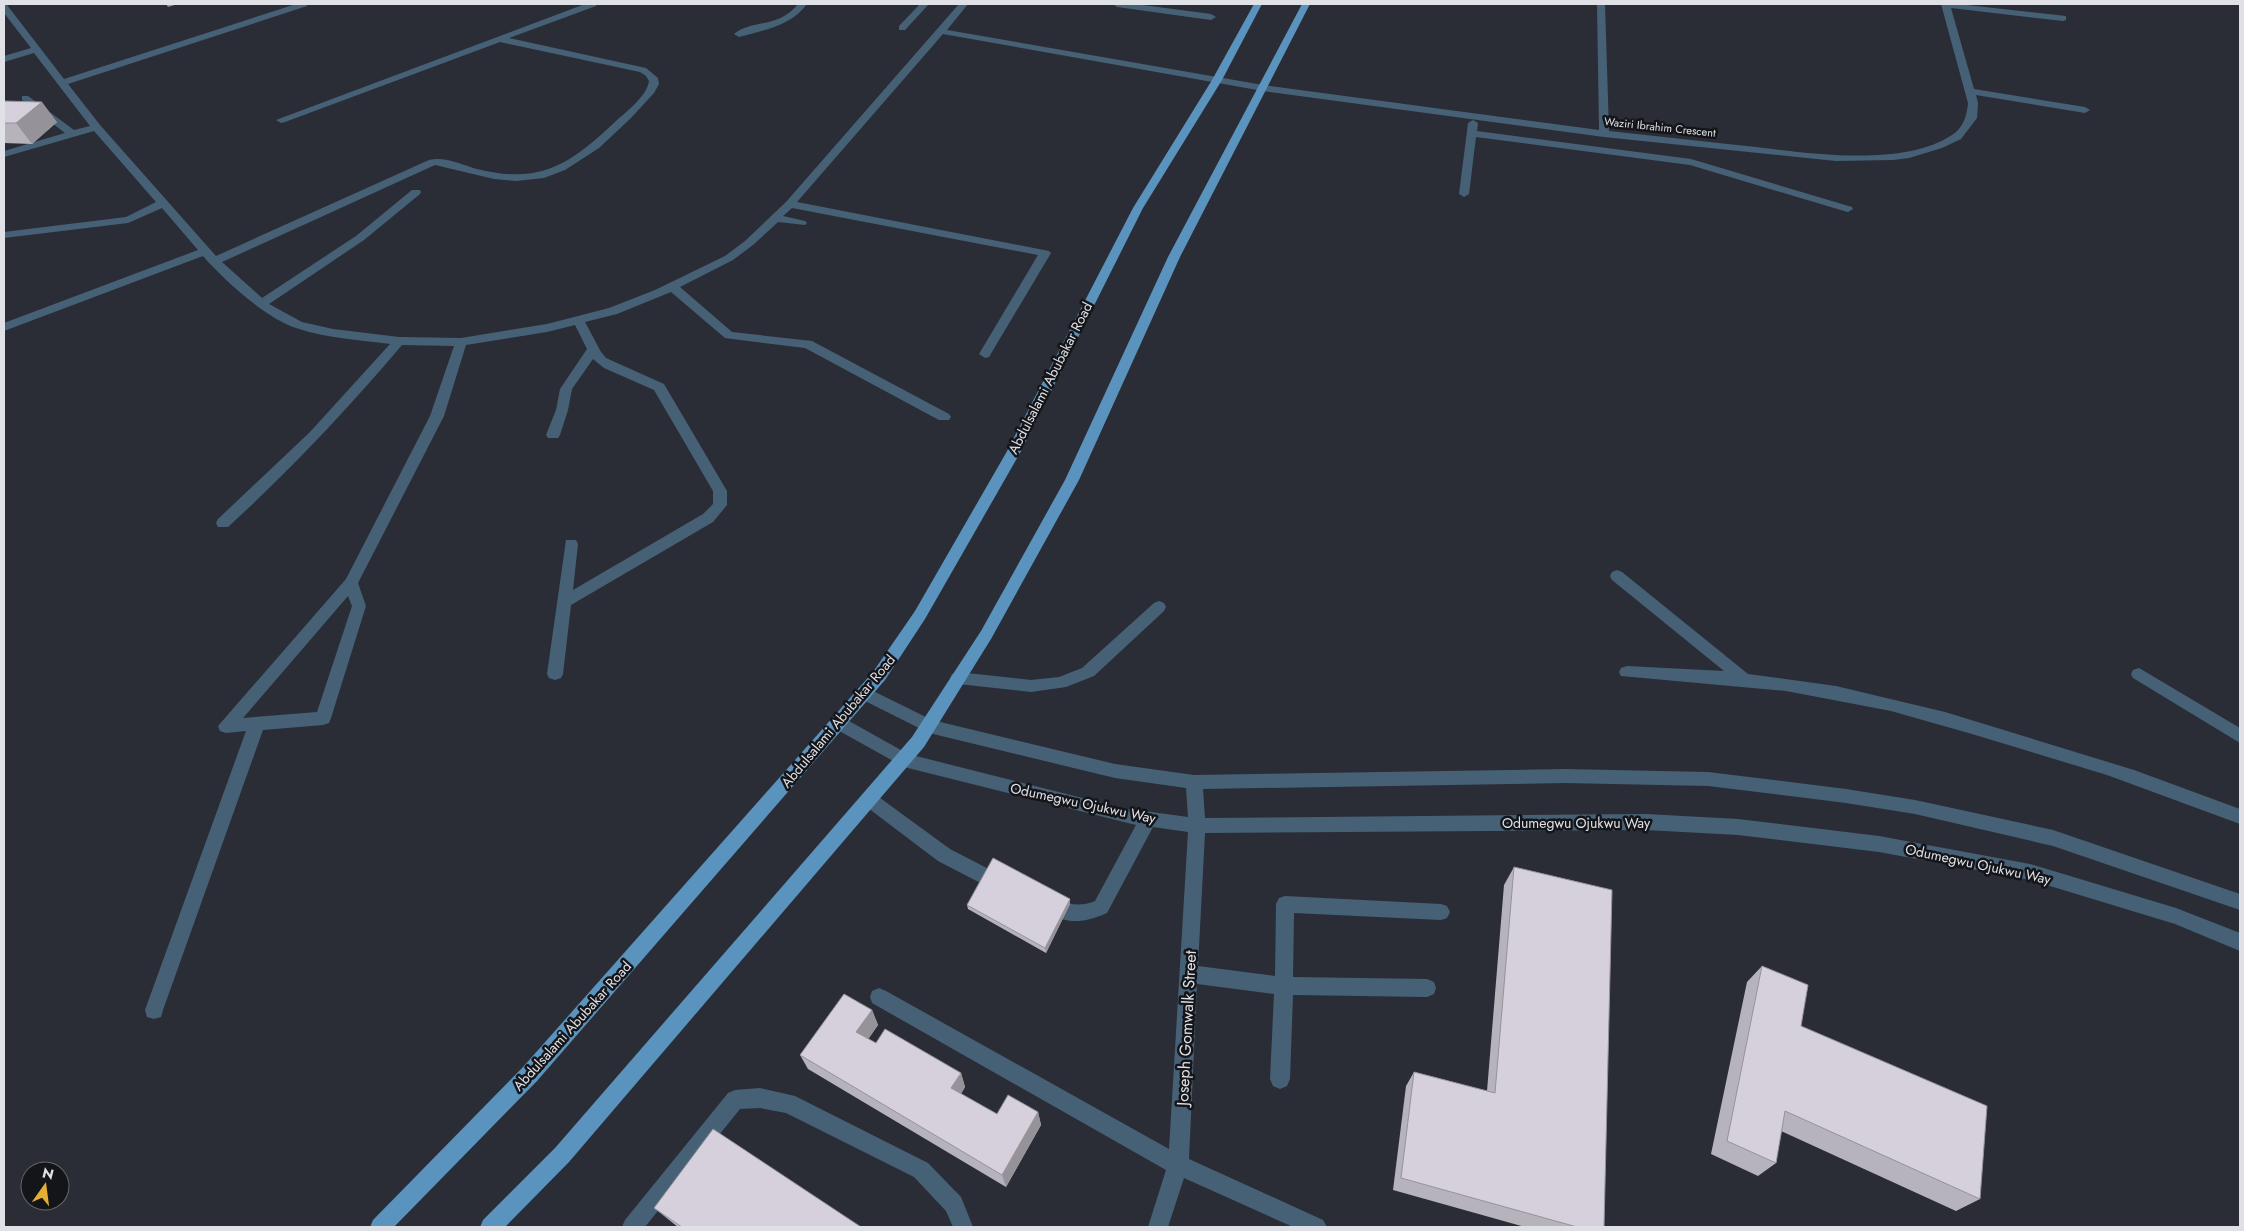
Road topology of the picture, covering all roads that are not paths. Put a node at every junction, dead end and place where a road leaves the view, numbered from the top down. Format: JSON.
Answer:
{"nodes":[{"id":1,"x":263,"y":4,"type":"edge"},
{"id":2,"x":304,"y":4,"type":"edge"},
{"id":3,"x":593,"y":4,"type":"edge"},
{"id":4,"x":803,"y":4,"type":"edge"},
{"id":5,"x":925,"y":4,"type":"edge"},
{"id":6,"x":964,"y":4,"type":"edge"},
{"id":7,"x":1117,"y":4,"type":"edge"},
{"id":8,"x":1258,"y":4,"type":"edge"},
{"id":9,"x":1306,"y":4,"type":"edge"},
{"id":10,"x":1601,"y":4,"type":"edge"},
{"id":11,"x":1945,"y":5,"type":"edge"},
{"id":12,"x":4,"y":7,"type":"edge"},
{"id":13,"x":274,"y":14,"type":"junction"},
{"id":14,"x":1211,"y":17,"type":"dead end"},
{"id":15,"x":2062,"y":18,"type":"dead end"},
{"id":16,"x":902,"y":28,"type":"dead end"},
{"id":17,"x":939,"y":32,"type":"junction"},
{"id":18,"x":739,"y":34,"type":"dead end"},
{"id":19,"x":500,"y":39,"type":"junction"},
{"id":20,"x":37,"y":49,"type":"junction"},
{"id":21,"x":4,"y":59,"type":"edge"},
{"id":22,"x":1218,"y":80,"type":"junction"},
{"id":23,"x":63,"y":83,"type":"junction"},
{"id":24,"x":1263,"y":88,"type":"junction"},
{"id":25,"x":1970,"y":91,"type":"junction"},
{"id":26,"x":25,"y":98,"type":"dead end"},
{"id":27,"x":2085,"y":110,"type":"dead end"},
{"id":28,"x":1474,"y":116,"type":"junction"},
{"id":29,"x":281,"y":120,"type":"dead end"},
{"id":30,"x":96,"y":127,"type":"junction"},
{"id":31,"x":1472,"y":133,"type":"junction"},
{"id":32,"x":73,"y":134,"type":"junction"},
{"id":33,"x":1604,"y":134,"type":"junction"},
{"id":34,"x":4,"y":154,"type":"edge"},
{"id":35,"x":416,"y":192,"type":"dead end"},
{"id":36,"x":1464,"y":194,"type":"dead end"},
{"id":37,"x":164,"y":203,"type":"junction"},
{"id":38,"x":790,"y":204,"type":"junction"},
{"id":39,"x":1848,"y":209,"type":"dead end"},
{"id":40,"x":775,"y":218,"type":"junction"},
{"id":41,"x":801,"y":224,"type":"dead end"},
{"id":42,"x":4,"y":235,"type":"edge"},
{"id":43,"x":204,"y":251,"type":"junction"},
{"id":44,"x":214,"y":261,"type":"junction"},
{"id":45,"x":672,"y":287,"type":"junction"},
{"id":46,"x":261,"y":304,"type":"junction"},
{"id":47,"x":579,"y":321,"type":"junction"},
{"id":48,"x":4,"y":327,"type":"edge"},
{"id":49,"x":399,"y":341,"type":"junction"},
{"id":50,"x":461,"y":342,"type":"junction"},
{"id":51,"x":594,"y":349,"type":"junction"},
{"id":52,"x":985,"y":354,"type":"dead end"},
{"id":53,"x":944,"y":417,"type":"dead end"},
{"id":54,"x":553,"y":435,"type":"dead end"},
{"id":55,"x":223,"y":523,"type":"dead end"},
{"id":56,"x":571,"y":544,"type":"dead end"},
{"id":57,"x":1617,"y":576,"type":"dead end"},
{"id":58,"x":351,"y":583,"type":"junction"},
{"id":59,"x":564,"y":602,"type":"junction"},
{"id":60,"x":1159,"y":607,"type":"dead end"},
{"id":61,"x":1627,"y":672,"type":"dead end"},
{"id":62,"x":554,"y":674,"type":"dead end"},
{"id":63,"x":2139,"y":674,"type":"dead end"},
{"id":64,"x":958,"y":678,"type":"junction"},
{"id":65,"x":1745,"y":680,"type":"junction"},
{"id":66,"x":865,"y":693,"type":"junction"},
{"id":67,"x":840,"y":723,"type":"junction"},
{"id":68,"x":257,"y":724,"type":"junction"},
{"id":69,"x":929,"y":726,"type":"junction"},
{"id":70,"x":2240,"y":736,"type":"edge"},
{"id":71,"x":904,"y":760,"type":"junction"},
{"id":72,"x":1194,"y":782,"type":"junction"},
{"id":73,"x":870,"y":800,"type":"junction"},
{"id":74,"x":2240,"y":818,"type":"edge"},
{"id":75,"x":1148,"y":819,"type":"junction"},
{"id":76,"x":1197,"y":826,"type":"junction"},
{"id":77,"x":1016,"y":892,"type":"edge"},
{"id":78,"x":1034,"y":899,"type":"edge"},
{"id":79,"x":2240,"y":902,"type":"edge"},
{"id":80,"x":1441,"y":912,"type":"dead end"},
{"id":81,"x":2240,"y":942,"type":"edge"},
{"id":82,"x":1188,"y":974,"type":"junction"},
{"id":83,"x":1284,"y":986,"type":"junction"},
{"id":84,"x":1428,"y":988,"type":"dead end"},
{"id":85,"x":879,"y":997,"type":"dead end"},
{"id":86,"x":154,"y":1010,"type":"dead end"},
{"id":87,"x":1280,"y":1079,"type":"dead end"},
{"id":88,"x":1178,"y":1165,"type":"junction"},
{"id":89,"x":380,"y":1227,"type":"edge"},
{"id":90,"x":490,"y":1227,"type":"edge"},
{"id":91,"x":632,"y":1227,"type":"edge"},
{"id":92,"x":964,"y":1227,"type":"edge"},
{"id":93,"x":1158,"y":1227,"type":"edge"},
{"id":94,"x":1316,"y":1227,"type":"edge"}],
"edges":[{"from":1,"to":13,"type":"street"},
{"from":2,"to":13,"type":"street"},
{"from":3,"to":19,"type":"street"},
{"from":4,"to":18,"type":"street"},
{"from":5,"to":16,"type":"street"},
{"from":6,"to":17,"type":"street"},
{"from":7,"to":14,"type":"street"},
{"from":8,"to":22,"type":"main road","name":"Abdulsalami Abubakar Road"},
{"from":9,"to":24,"type":"main road"},
{"from":10,"to":33,"type":"street"},
{"from":11,"to":15,"type":"street"},
{"from":11,"to":25,"type":"street","name":"Waziri Ibrahim Crescent"},
{"from":12,"to":20,"type":"street"},
{"from":13,"to":23,"type":"street"},
{"from":17,"to":22,"type":"street","name":"Waziri Ibrahim Crescent"},
{"from":17,"to":38,"type":"street"},
{"from":19,"to":29,"type":"street"},
{"from":19,"to":44,"type":"street"},
{"from":20,"to":21,"type":"street"},
{"from":20,"to":23,"type":"street"},
{"from":22,"to":24,"type":"street","name":"Waziri Ibrahim Crescent"},
{"from":22,"to":66,"type":"main road","name":"Abdulsalami Abubakar Road"},
{"from":23,"to":30,"type":"street"},
{"from":24,"to":28,"type":"street","name":"Waziri Ibrahim Crescent"},
{"from":24,"to":64,"type":"main road"},
{"from":25,"to":27,"type":"street"},
{"from":25,"to":33,"type":"street","name":"Waziri Ibrahim Crescent"},
{"from":26,"to":32,"type":"street"},
{"from":28,"to":31,"type":"street"},
{"from":28,"to":33,"type":"street","name":"Waziri Ibrahim Crescent"},
{"from":30,"to":32,"type":"street"},
{"from":30,"to":37,"type":"street"},
{"from":31,"to":36,"type":"street"},
{"from":31,"to":39,"type":"street"},
{"from":32,"to":34,"type":"street"},
{"from":35,"to":46,"type":"street"},
{"from":37,"to":42,"type":"street"},
{"from":37,"to":43,"type":"street"},
{"from":38,"to":40,"type":"street"},
{"from":38,"to":52,"type":"street"},
{"from":40,"to":41,"type":"street"},
{"from":40,"to":45,"type":"street"},
{"from":43,"to":44,"type":"street"},
{"from":43,"to":48,"type":"street"},
{"from":44,"to":46,"type":"street"},
{"from":45,"to":47,"type":"street"},
{"from":45,"to":53,"type":"street"},
{"from":46,"to":49,"type":"street"},
{"from":47,"to":50,"type":"street"},
{"from":47,"to":51,"type":"street"},
{"from":49,"to":50,"type":"street"},
{"from":49,"to":55,"type":"street"},
{"from":50,"to":58,"type":"street"},
{"from":51,"to":54,"type":"street"},
{"from":51,"to":59,"type":"street"},
{"from":56,"to":59,"type":"street"},
{"from":57,"to":65,"type":"street"},
{"from":58,"to":68,"type":"street"},
{"from":58,"to":68,"type":"street"},
{"from":59,"to":62,"type":"street"},
{"from":60,"to":64,"type":"street"},
{"from":61,"to":65,"type":"street"},
{"from":63,"to":70,"type":"street"},
{"from":64,"to":69,"type":"main road"},
{"from":65,"to":74,"type":"street"},
{"from":66,"to":67,"type":"main road","name":"Abdulsalami Abubakar Road"},
{"from":66,"to":69,"type":"street"},
{"from":67,"to":71,"type":"street","name":"Odumegwu Ojukwu Way"},
{"from":67,"to":89,"type":"main road","name":"Abdulsalami Abubakar Road"},
{"from":68,"to":86,"type":"street"},
{"from":69,"to":71,"type":"main road"},
{"from":69,"to":72,"type":"street"},
{"from":71,"to":73,"type":"main road"},
{"from":71,"to":75,"type":"street","name":"Odumegwu Ojukwu Way"},
{"from":72,"to":76,"type":"street","name":"Joseph Gomwalk Street"},
{"from":72,"to":79,"type":"street"},
{"from":73,"to":77,"type":"street"},
{"from":73,"to":90,"type":"main road"},
{"from":75,"to":76,"type":"street","name":"Odumegwu Ojukwu Way"},
{"from":75,"to":78,"type":"street"},
{"from":76,"to":81,"type":"street","name":"Odumegwu Ojukwu Way"},
{"from":76,"to":82,"type":"street","name":"Joseph Gomwalk Street"},
{"from":80,"to":83,"type":"street"},
{"from":82,"to":83,"type":"street"},
{"from":82,"to":88,"type":"street","name":"Joseph Gomwalk Street"},
{"from":83,"to":84,"type":"street"},
{"from":83,"to":87,"type":"street"},
{"from":85,"to":88,"type":"street"},
{"from":88,"to":93,"type":"street","name":"Joseph Gomwalk Street"},
{"from":88,"to":94,"type":"street"},
{"from":91,"to":92,"type":"street"}]}
